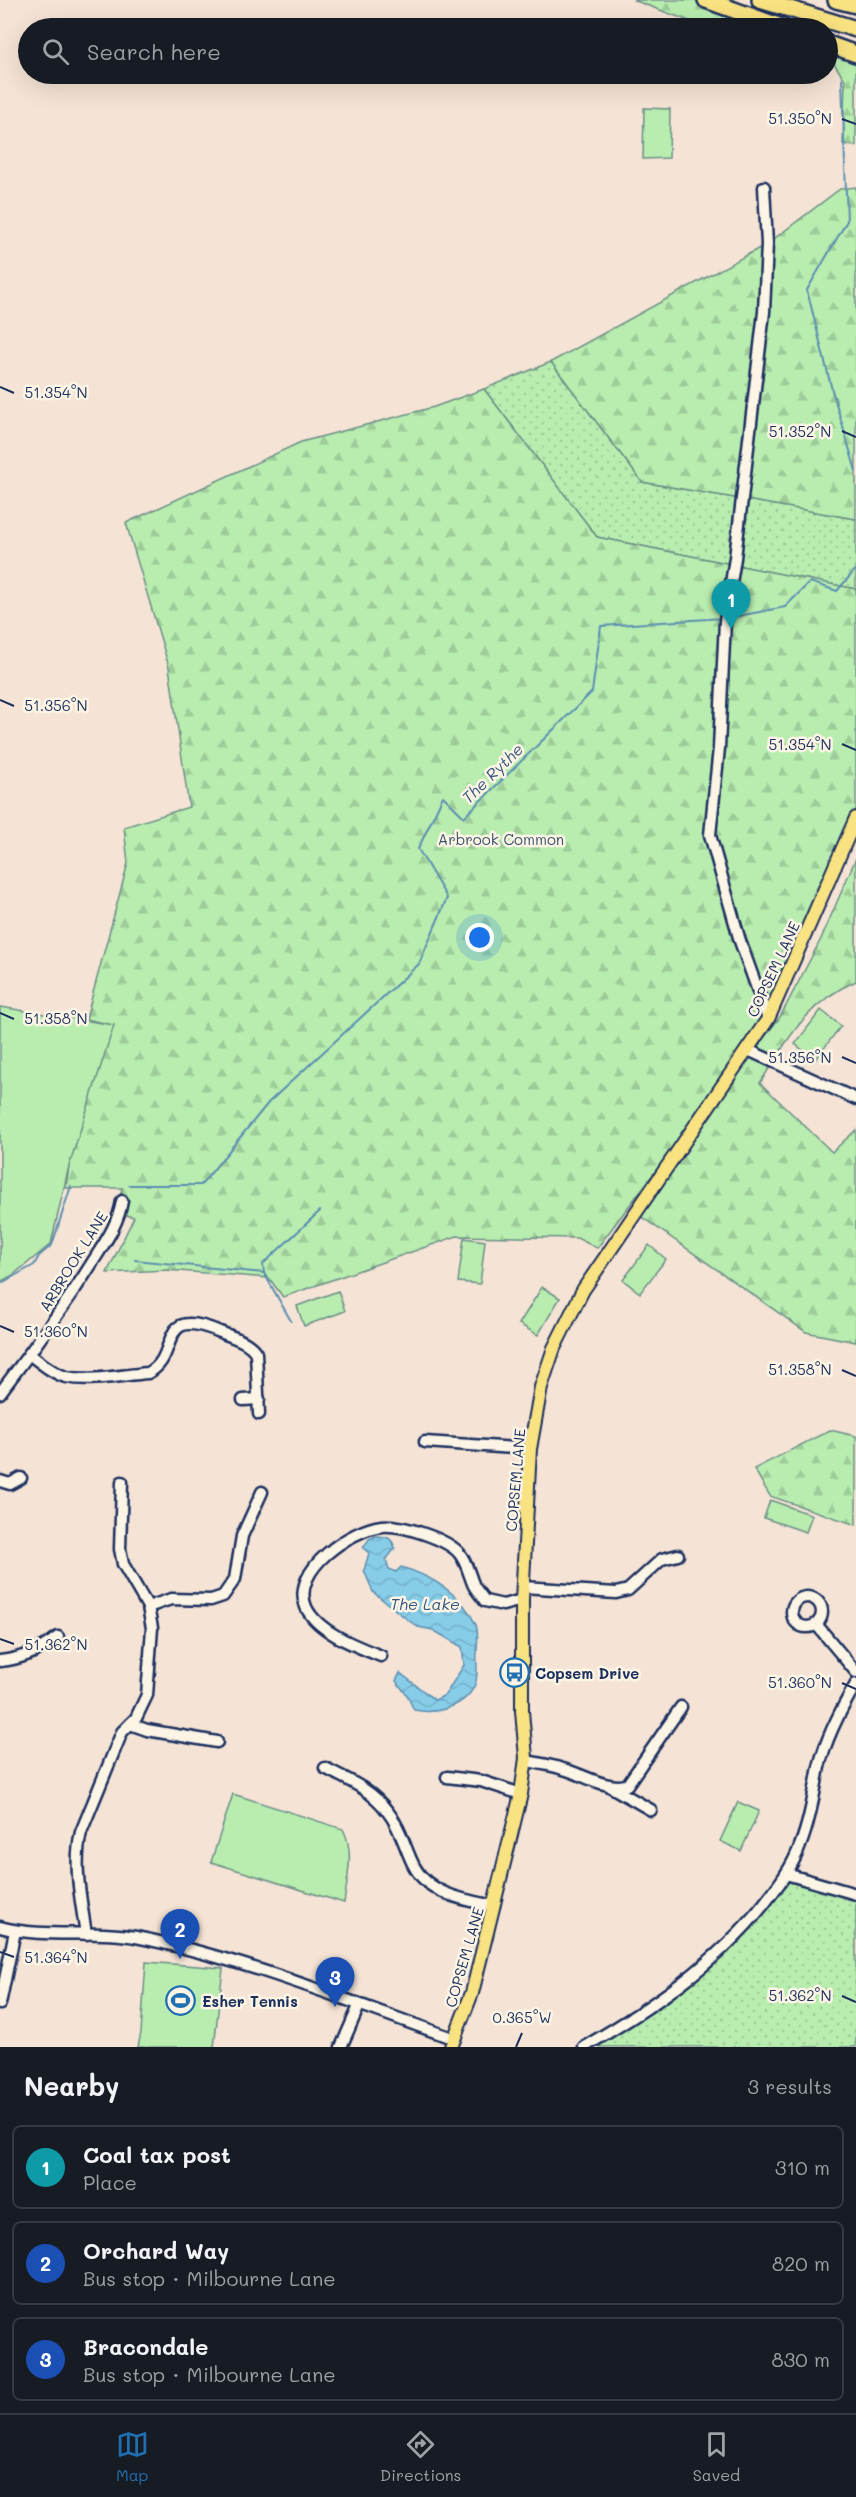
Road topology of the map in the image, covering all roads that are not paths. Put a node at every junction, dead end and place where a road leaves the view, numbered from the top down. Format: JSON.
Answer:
{"nodes":[{"id":1,"x":706,"y":0,"type":"edge"},
{"id":2,"x":760,"y":0,"type":"edge"},
{"id":3,"x":836,"y":0,"type":"edge"},
{"id":4,"x":856,"y":5,"type":"edge"},
{"id":5,"x":756,"y":18,"type":"edge"},
{"id":6,"x":820,"y":18,"type":"edge"},
{"id":7,"x":838,"y":24,"type":"edge"},
{"id":8,"x":856,"y":29,"type":"edge"},
{"id":9,"x":838,"y":48,"type":"edge"},
{"id":10,"x":856,"y":54,"type":"edge"},
{"id":11,"x":764,"y":187,"type":"dead end"},
{"id":12,"x":856,"y":818,"type":"edge"},
{"id":13,"x":768,"y":1019,"type":"junction"},
{"id":14,"x":748,"y":1050,"type":"junction"},
{"id":15,"x":856,"y":1099,"type":"edge"},
{"id":16,"x":122,"y":1201,"type":"dead end"},
{"id":17,"x":29,"y":1354,"type":"junction"},
{"id":18,"x":0,"y":1393,"type":"edge"},
{"id":19,"x":259,"y":1399,"type":"junction"},
{"id":20,"x":243,"y":1400,"type":"dead end"},
{"id":21,"x":259,"y":1414,"type":"dead end"},
{"id":22,"x":425,"y":1442,"type":"dead end"},
{"id":23,"x":530,"y":1449,"type":"junction"},
{"id":24,"x":21,"y":1478,"type":"dead end"},
{"id":25,"x":122,"y":1482,"type":"dead end"},
{"id":26,"x":8,"y":1486,"type":"edge"},
{"id":27,"x":262,"y":1492,"type":"dead end"},
{"id":28,"x":678,"y":1555,"type":"dead end"},
{"id":29,"x":523,"y":1587,"type":"junction"},
{"id":30,"x":522,"y":1600,"type":"junction"},
{"id":31,"x":148,"y":1607,"type":"junction"},
{"id":32,"x":816,"y":1624,"type":"dead end"},
{"id":33,"x":58,"y":1637,"type":"dead end"},
{"id":34,"x":381,"y":1656,"type":"dead end"},
{"id":35,"x":0,"y":1661,"type":"edge"},
{"id":36,"x":856,"y":1672,"type":"edge"},
{"id":37,"x":856,"y":1684,"type":"edge"},
{"id":38,"x":681,"y":1707,"type":"dead end"},
{"id":39,"x":130,"y":1724,"type":"junction"},
{"id":40,"x":217,"y":1742,"type":"dead end"},
{"id":41,"x":526,"y":1761,"type":"junction"},
{"id":42,"x":325,"y":1768,"type":"dead end"},
{"id":43,"x":447,"y":1777,"type":"dead end"},
{"id":44,"x":608,"y":1785,"type":"junction"},
{"id":45,"x":521,"y":1794,"type":"junction"},
{"id":46,"x":651,"y":1810,"type":"dead end"},
{"id":47,"x":786,"y":1874,"type":"junction"},
{"id":48,"x":856,"y":1894,"type":"edge"},
{"id":49,"x":494,"y":1906,"type":"junction"},
{"id":50,"x":0,"y":1927,"type":"edge"},
{"id":51,"x":15,"y":1931,"type":"junction"},
{"id":52,"x":86,"y":1934,"type":"junction"},
{"id":53,"x":0,"y":2004,"type":"edge"},
{"id":54,"x":358,"y":2006,"type":"junction"},
{"id":55,"x":453,"y":2043,"type":"edge"},
{"id":56,"x":340,"y":2047,"type":"edge"},
{"id":57,"x":584,"y":2047,"type":"edge"}],
"edges":[{"from":1,"to":5,"type":"highway"},
{"from":2,"to":6,"type":"highway"},
{"from":3,"to":4,"type":"highway"},
{"from":7,"to":8,"type":"highway"},
{"from":9,"to":10,"type":"highway"},
{"from":11,"to":13,"type":"street"},
{"from":12,"to":13,"type":"main road","name":"COPSEM LANE"},
{"from":13,"to":14,"type":"main road","name":"COPSEM LANE"},
{"from":14,"to":15,"type":"street"},
{"from":14,"to":23,"type":"main road","name":"COPSEM LANE"},
{"from":16,"to":17,"type":"street","name":"ARBROOK LANE"},
{"from":17,"to":18,"type":"street","name":"ARBROOK LANE"},
{"from":17,"to":19,"type":"street"},
{"from":19,"to":20,"type":"street"},
{"from":19,"to":21,"type":"street"},
{"from":22,"to":23,"type":"street"},
{"from":23,"to":29,"type":"main road","name":"COPSEM LANE"},
{"from":24,"to":26,"type":"street"},
{"from":25,"to":31,"type":"street"},
{"from":27,"to":31,"type":"street"},
{"from":28,"to":29,"type":"street"},
{"from":29,"to":30,"type":"main road","name":"COPSEM LANE"},
{"from":30,"to":34,"type":"street"},
{"from":30,"to":41,"type":"main road","name":"COPSEM LANE"},
{"from":31,"to":39,"type":"street"},
{"from":32,"to":36,"type":"street"},
{"from":33,"to":35,"type":"street"},
{"from":37,"to":47,"type":"street"},
{"from":38,"to":44,"type":"street"},
{"from":39,"to":40,"type":"street"},
{"from":39,"to":52,"type":"street"},
{"from":41,"to":44,"type":"street"},
{"from":41,"to":45,"type":"main road","name":"COPSEM LANE"},
{"from":42,"to":49,"type":"street"},
{"from":43,"to":45,"type":"street"},
{"from":44,"to":46,"type":"street"},
{"from":45,"to":49,"type":"main road","name":"COPSEM LANE"},
{"from":47,"to":48,"type":"street"},
{"from":47,"to":57,"type":"street"},
{"from":49,"to":55,"type":"main road","name":"COPSEM LANE"},
{"from":50,"to":51,"type":"street"},
{"from":51,"to":52,"type":"street"},
{"from":51,"to":53,"type":"street"},
{"from":52,"to":54,"type":"street"},
{"from":54,"to":55,"type":"street"},
{"from":54,"to":56,"type":"street"}]}
